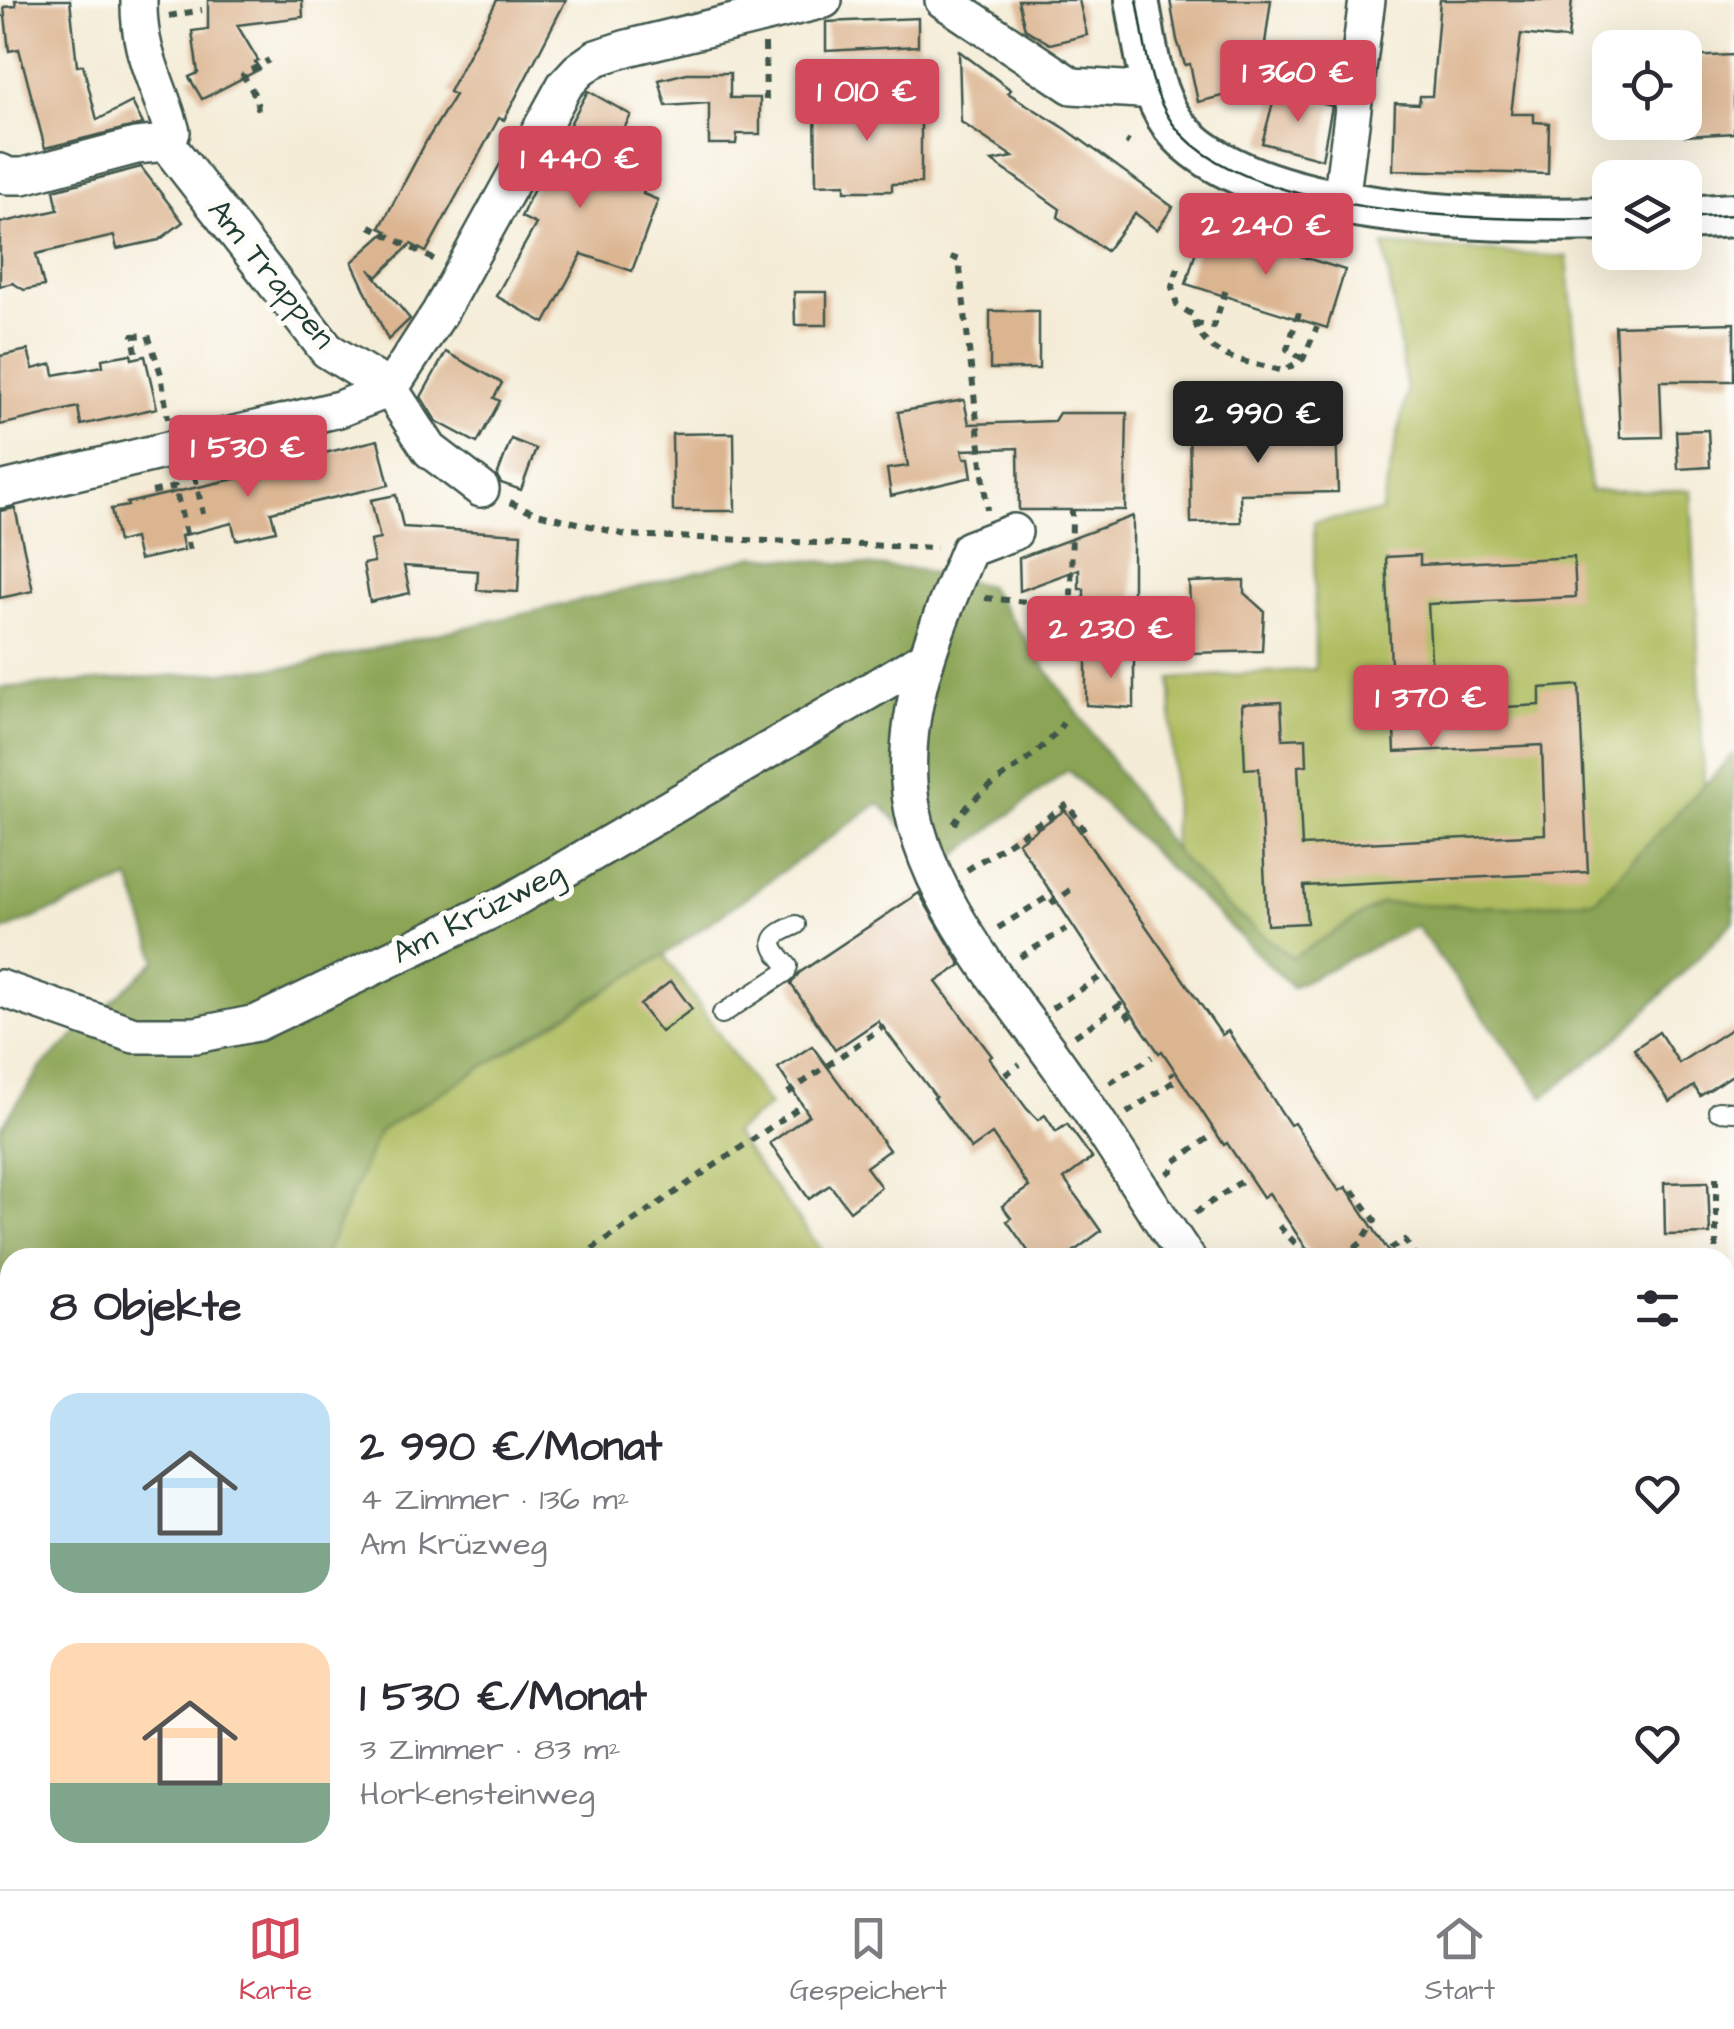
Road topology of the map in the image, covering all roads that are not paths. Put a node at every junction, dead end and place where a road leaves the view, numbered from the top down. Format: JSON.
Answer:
{"nodes":[{"id":1,"x":139,"y":0,"type":"edge"},
{"id":2,"x":824,"y":0,"type":"edge"},
{"id":3,"x":943,"y":0,"type":"edge"},
{"id":4,"x":1137,"y":0,"type":"edge"},
{"id":5,"x":1366,"y":0,"type":"edge"},
{"id":6,"x":1157,"y":90,"type":"junction"},
{"id":7,"x":166,"y":143,"type":"junction"},
{"id":8,"x":0,"y":172,"type":"edge"},
{"id":9,"x":1323,"y":209,"type":"junction"},
{"id":10,"x":1734,"y":215,"type":"edge"},
{"id":11,"x":1702,"y":217,"type":"edge"},
{"id":12,"x":1592,"y":219,"type":"edge"},
{"id":13,"x":390,"y":389,"type":"junction"},
{"id":14,"x":0,"y":490,"type":"edge"},
{"id":15,"x":481,"y":490,"type":"road end"},
{"id":16,"x":1014,"y":532,"type":"dead end"},
{"id":17,"x":924,"y":659,"type":"junction"},
{"id":18,"x":796,"y":925,"type":"dead end"},
{"id":19,"x":0,"y":988,"type":"edge"},
{"id":20,"x":722,"y":1014,"type":"dead end"},
{"id":21,"x":1178,"y":1244,"type":"edge"}],
"edges":[{"from":1,"to":7,"type":"street","name":"Am Trappen"},
{"from":2,"to":13,"type":"street"},
{"from":3,"to":6,"type":"street"},
{"from":4,"to":6,"type":"street"},
{"from":5,"to":9,"type":"street"},
{"from":6,"to":9,"type":"street"},
{"from":7,"to":8,"type":"street"},
{"from":7,"to":13,"type":"street","name":"Am Trappen"},
{"from":9,"to":12,"type":"street"},
{"from":10,"to":11,"type":"street"},
{"from":13,"to":14,"type":"street"},
{"from":13,"to":15,"type":"street"},
{"from":16,"to":17,"type":"street"},
{"from":17,"to":19,"type":"street","name":"Am Krüzweg"},
{"from":17,"to":21,"type":"street"},
{"from":18,"to":20,"type":"lane"}]}
